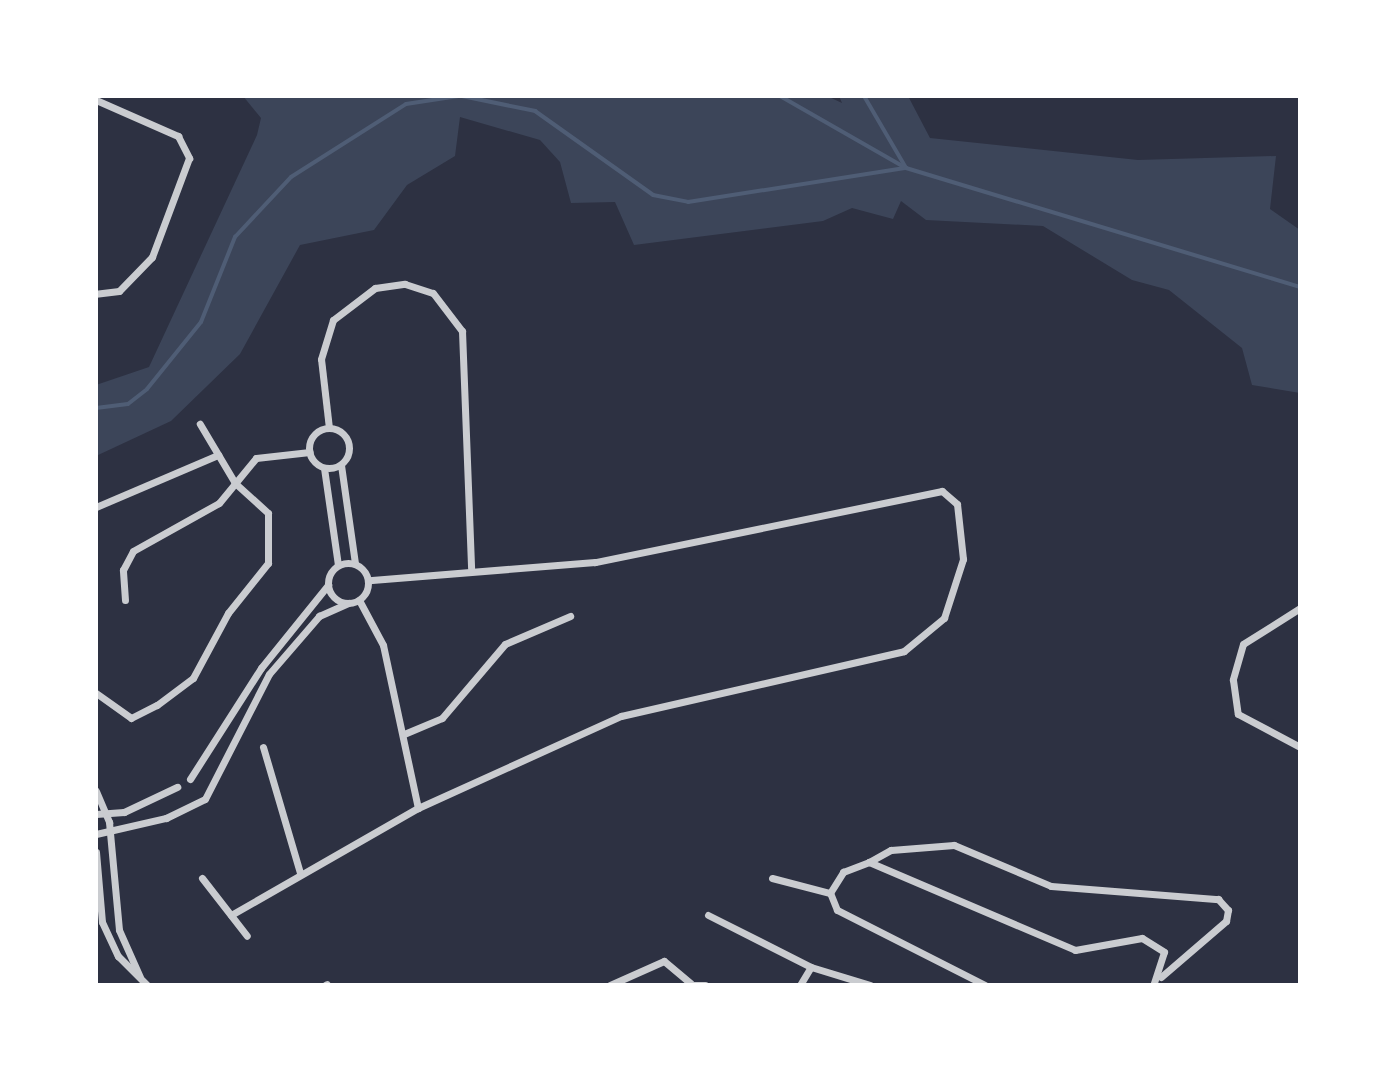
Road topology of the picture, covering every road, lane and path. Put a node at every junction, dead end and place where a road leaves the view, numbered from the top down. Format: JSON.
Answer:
{"nodes":[{"id":1,"x":96,"y":100,"type":"edge"},
{"id":2,"x":96,"y":294,"type":"edge"},
{"id":3,"x":200,"y":424,"type":"dead end"},
{"id":4,"x":329,"y":428,"type":"junction"},
{"id":5,"x":310,"y":452,"type":"junction"},
{"id":6,"x":218,"y":455,"type":"junction"},
{"id":7,"x":341,"y":465,"type":"junction"},
{"id":8,"x":324,"y":468,"type":"junction"},
{"id":9,"x":235,"y":483,"type":"junction"},
{"id":10,"x":96,"y":507,"type":"edge"},
{"id":11,"x":355,"y":563,"type":"junction"},
{"id":12,"x":338,"y":565,"type":"junction"},
{"id":13,"x":471,"y":568,"type":"junction"},
{"id":14,"x":369,"y":580,"type":"junction"},
{"id":15,"x":328,"y":585,"type":"junction"},
{"id":16,"x":125,"y":600,"type":"dead end"},
{"id":17,"x":359,"y":600,"type":"junction"},
{"id":18,"x":348,"y":603,"type":"junction"},
{"id":19,"x":1300,"y":608,"type":"edge"},
{"id":20,"x":570,"y":616,"type":"dead end"},
{"id":21,"x":96,"y":693,"type":"edge"},
{"id":22,"x":404,"y":734,"type":"junction"},
{"id":23,"x":263,"y":747,"type":"dead end"},
{"id":24,"x":1300,"y":747,"type":"edge"},
{"id":25,"x":190,"y":779,"type":"dead end"},
{"id":26,"x":177,"y":787,"type":"dead end"},
{"id":27,"x":96,"y":791,"type":"edge"},
{"id":28,"x":418,"y":808,"type":"junction"},
{"id":29,"x":106,"y":813,"type":"junction"},
{"id":30,"x":96,"y":814,"type":"edge"},
{"id":31,"x":96,"y":834,"type":"edge"},
{"id":32,"x":110,"y":834,"type":"junction"},
{"id":33,"x":96,"y":852,"type":"edge"},
{"id":34,"x":869,"y":862,"type":"junction"},
{"id":35,"x":300,"y":873,"type":"junction"},
{"id":36,"x":202,"y":878,"type":"dead end"},
{"id":37,"x":772,"y":878,"type":"dead end"},
{"id":38,"x":830,"y":893,"type":"junction"},
{"id":39,"x":231,"y":915,"type":"junction"},
{"id":40,"x":708,"y":915,"type":"dead end"},
{"id":41,"x":247,"y":936,"type":"dead end"},
{"id":42,"x":811,"y":967,"type":"junction"},
{"id":43,"x":140,"y":977,"type":"junction"},
{"id":44,"x":1156,"y":982,"type":"edge"},
{"id":45,"x":147,"y":985,"type":"edge"},
{"id":46,"x":610,"y":985,"type":"edge"},
{"id":47,"x":691,"y":985,"type":"edge"},
{"id":48,"x":705,"y":985,"type":"edge"},
{"id":49,"x":800,"y":985,"type":"edge"},
{"id":50,"x":870,"y":985,"type":"edge"},
{"id":51,"x":985,"y":985,"type":"edge"}],
"edges":[{"from":1,"to":2,"type":"street"},
{"from":3,"to":6,"type":"street"},
{"from":4,"to":5,"type":"street"},
{"from":4,"to":7,"type":"street"},
{"from":4,"to":13,"type":"street"},
{"from":5,"to":8,"type":"street"},
{"from":5,"to":9,"type":"street"},
{"from":6,"to":9,"type":"street"},
{"from":6,"to":10,"type":"street"},
{"from":7,"to":8,"type":"street"},
{"from":7,"to":11,"type":"street"},
{"from":8,"to":12,"type":"street"},
{"from":9,"to":16,"type":"street"},
{"from":9,"to":21,"type":"street"},
{"from":11,"to":12,"type":"street"},
{"from":11,"to":14,"type":"street"},
{"from":12,"to":15,"type":"street"},
{"from":13,"to":14,"type":"street"},
{"from":13,"to":28,"type":"street"},
{"from":14,"to":17,"type":"street"},
{"from":15,"to":18,"type":"street"},
{"from":15,"to":25,"type":"street"},
{"from":17,"to":18,"type":"street"},
{"from":17,"to":22,"type":"street"},
{"from":18,"to":32,"type":"street"},
{"from":19,"to":24,"type":"street"},
{"from":20,"to":22,"type":"street"},
{"from":22,"to":28,"type":"street"},
{"from":23,"to":35,"type":"street"},
{"from":26,"to":29,"type":"street"},
{"from":27,"to":29,"type":"street"},
{"from":28,"to":35,"type":"street"},
{"from":29,"to":30,"type":"street"},
{"from":29,"to":32,"type":"street"},
{"from":31,"to":32,"type":"street"},
{"from":32,"to":43,"type":"street"},
{"from":33,"to":43,"type":"street"},
{"from":34,"to":38,"type":"street"},
{"from":34,"to":44,"type":"street"},
{"from":34,"to":44,"type":"street"},
{"from":35,"to":39,"type":"street"},
{"from":36,"to":39,"type":"street"},
{"from":37,"to":38,"type":"street"},
{"from":38,"to":51,"type":"street"},
{"from":39,"to":41,"type":"street"},
{"from":40,"to":42,"type":"street"},
{"from":42,"to":49,"type":"street"},
{"from":42,"to":50,"type":"street"},
{"from":43,"to":45,"type":"street"},
{"from":46,"to":47,"type":"street"},
{"from":47,"to":48,"type":"street"}]}
